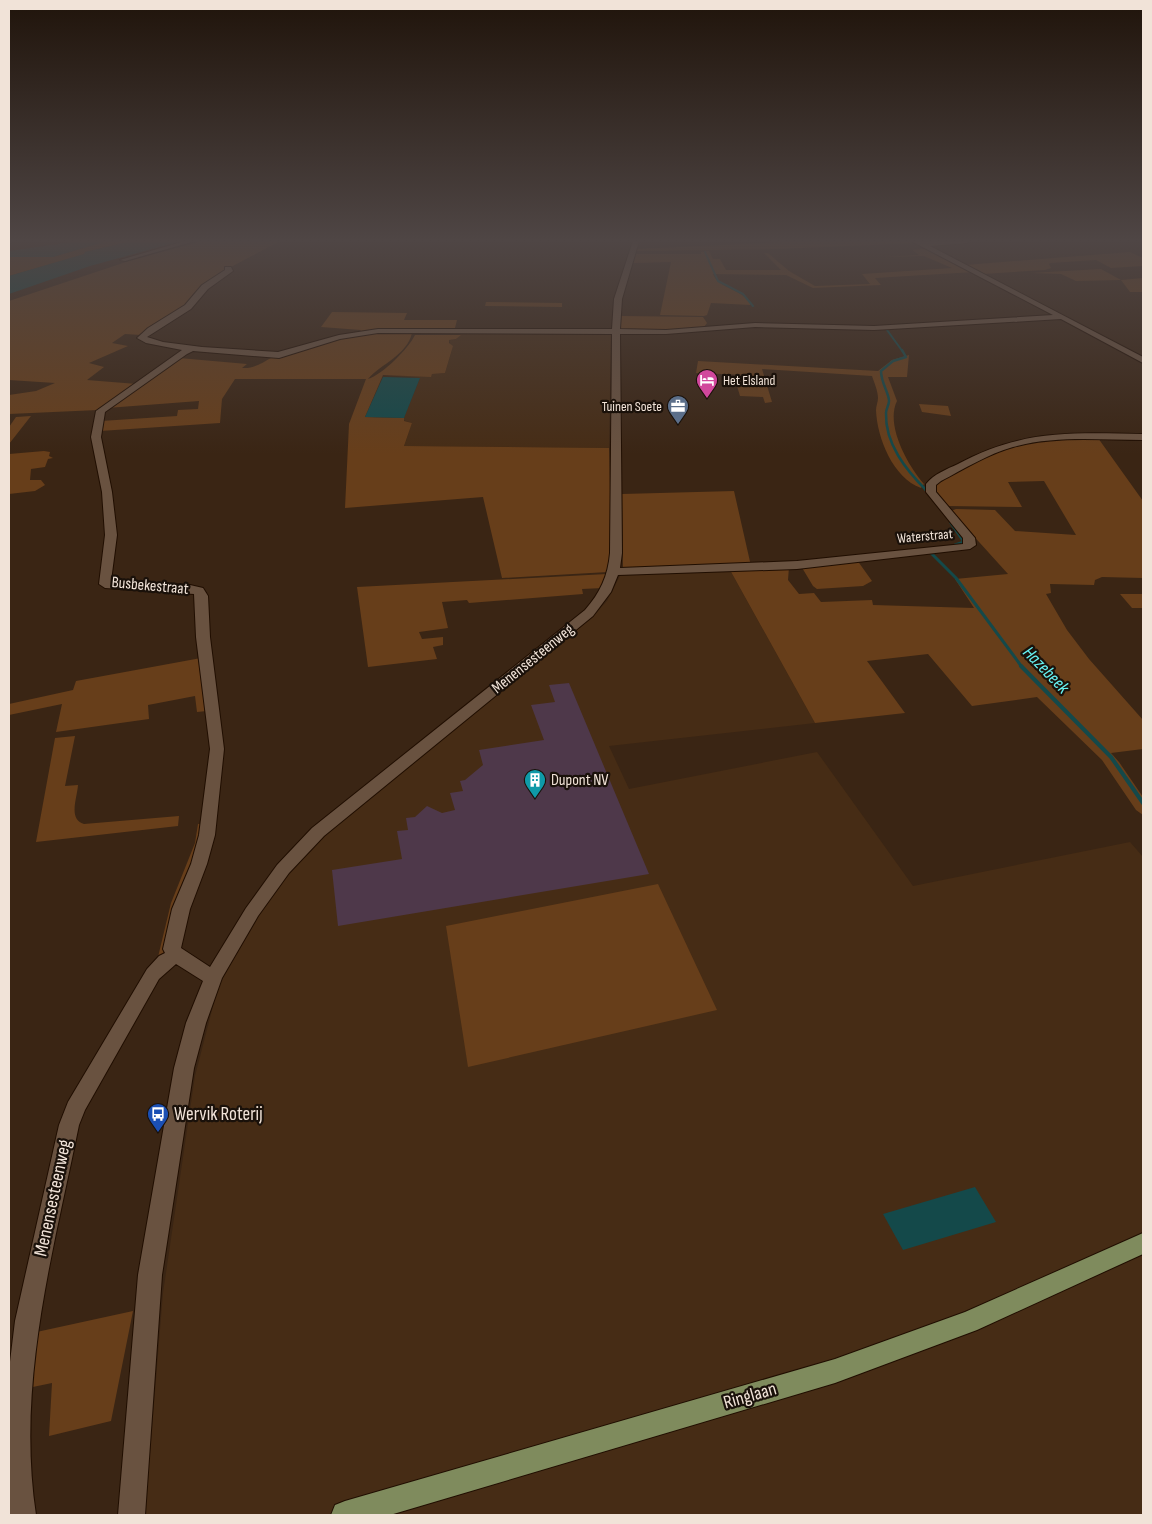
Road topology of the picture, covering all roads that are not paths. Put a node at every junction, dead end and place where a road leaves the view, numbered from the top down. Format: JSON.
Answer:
{"nodes":[{"id":1,"x":180,"y":312,"type":"edge"},
{"id":2,"x":617,"y":312,"type":"edge"},
{"id":3,"x":1053,"y":312,"type":"edge"},
{"id":4,"x":1062,"y":317,"type":"junction"},
{"id":5,"x":615,"y":333,"type":"junction"},
{"id":6,"x":194,"y":348,"type":"junction"},
{"id":7,"x":1143,"y":360,"type":"edge"},
{"id":8,"x":1143,"y":437,"type":"edge"},
{"id":9,"x":614,"y":572,"type":"junction"},
{"id":10,"x":176,"y":955,"type":"junction"},
{"id":11,"x":213,"y":978,"type":"junction"},
{"id":12,"x":1143,"y":1243,"type":"edge"},
{"id":13,"x":22,"y":1515,"type":"edge"},
{"id":14,"x":132,"y":1515,"type":"edge"},
{"id":15,"x":345,"y":1515,"type":"edge"}],
"edges":[{"from":1,"to":6,"type":"street"},
{"from":2,"to":5,"type":"street","name":"Menensesteenweg"},
{"from":3,"to":4,"type":"street"},
{"from":4,"to":5,"type":"street"},
{"from":4,"to":7,"type":"street"},
{"from":5,"to":6,"type":"street"},
{"from":5,"to":9,"type":"street","name":"Menensesteenweg"},
{"from":6,"to":10,"type":"street","name":"Busbekestraat"},
{"from":8,"to":9,"type":"street","name":"Waterstraat"},
{"from":9,"to":11,"type":"street","name":"Menensesteenweg"},
{"from":10,"to":11,"type":"street"},
{"from":10,"to":13,"type":"street","name":"Menensesteenweg"},
{"from":11,"to":14,"type":"street","name":"Menensesteenweg"},
{"from":12,"to":15,"type":"main road","name":"Ringlaan"}]}
